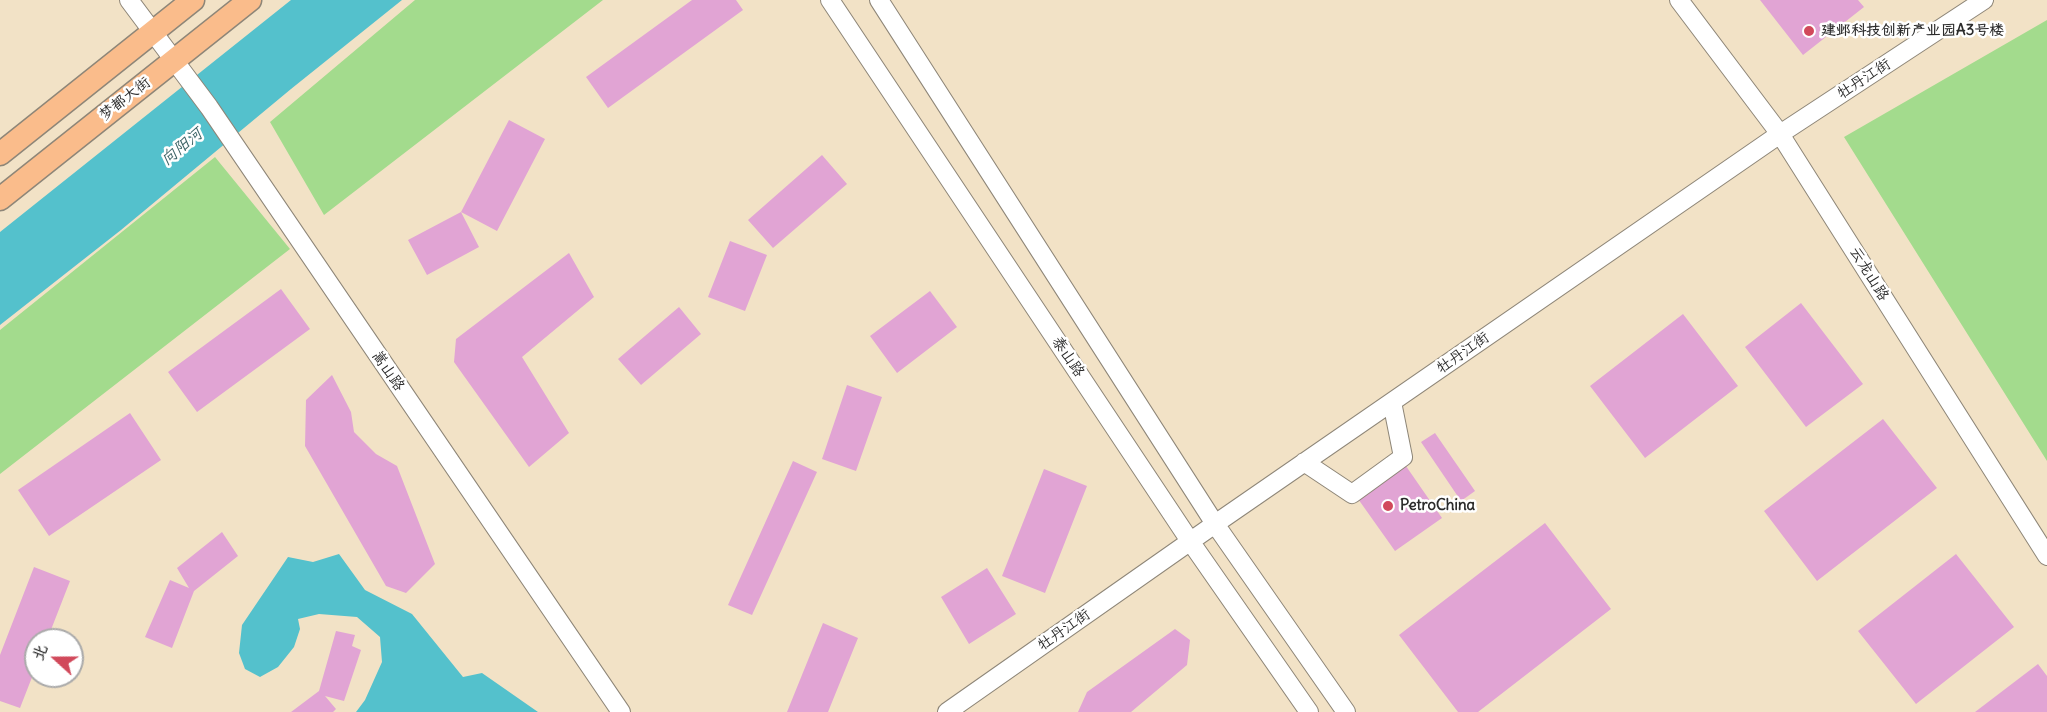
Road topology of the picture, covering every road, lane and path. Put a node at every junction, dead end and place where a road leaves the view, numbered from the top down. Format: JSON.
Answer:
{"nodes":[{"id":1,"x":129,"y":0,"type":"edge"},
{"id":2,"x":193,"y":0,"type":"edge"},
{"id":3,"x":250,"y":0,"type":"edge"},
{"id":4,"x":830,"y":0,"type":"edge"},
{"id":5,"x":879,"y":0,"type":"edge"},
{"id":6,"x":1678,"y":0,"type":"edge"},
{"id":7,"x":1984,"y":0,"type":"edge"},
{"id":8,"x":152,"y":32,"type":"junction"},
{"id":9,"x":174,"y":61,"type":"junction"},
{"id":10,"x":1780,"y":134,"type":"junction"},
{"id":11,"x":0,"y":154,"type":"edge"},
{"id":12,"x":0,"y":199,"type":"edge"},
{"id":13,"x":1392,"y":402,"type":"junction"},
{"id":14,"x":1304,"y":462,"type":"junction"},
{"id":15,"x":1215,"y":524,"type":"junction"},
{"id":16,"x":1190,"y":542,"type":"junction"},
{"id":17,"x":2047,"y":556,"type":"edge"},
{"id":18,"x":621,"y":712,"type":"edge"},
{"id":19,"x":947,"y":712,"type":"edge"},
{"id":20,"x":1309,"y":712,"type":"edge"},
{"id":21,"x":1346,"y":712,"type":"edge"}],
"edges":[{"from":1,"to":8,"type":"street","name":"嵩山路"},
{"from":2,"to":8,"type":"main road"},
{"from":3,"to":9,"type":"main road","name":"梦都大街"},
{"from":4,"to":16,"type":"street","name":"泰山路"},
{"from":5,"to":15,"type":"street"},
{"from":6,"to":10,"type":"street","name":"云龙山路"},
{"from":7,"to":10,"type":"street","name":"牡丹江街"},
{"from":8,"to":9,"type":"street","name":"嵩山路"},
{"from":8,"to":11,"type":"main road"},
{"from":9,"to":12,"type":"main road","name":"梦都大街"},
{"from":9,"to":18,"type":"street","name":"嵩山路"},
{"from":10,"to":13,"type":"street","name":"牡丹江街"},
{"from":10,"to":17,"type":"street","name":"云龙山路"},
{"from":13,"to":14,"type":"street","name":"牡丹江街"},
{"from":13,"to":14,"type":"street"},
{"from":14,"to":15,"type":"street","name":"牡丹江街"},
{"from":15,"to":16,"type":"street","name":"牡丹江街"},
{"from":15,"to":21,"type":"street"},
{"from":16,"to":19,"type":"street","name":"牡丹江街"},
{"from":16,"to":20,"type":"street","name":"泰山路"}]}
